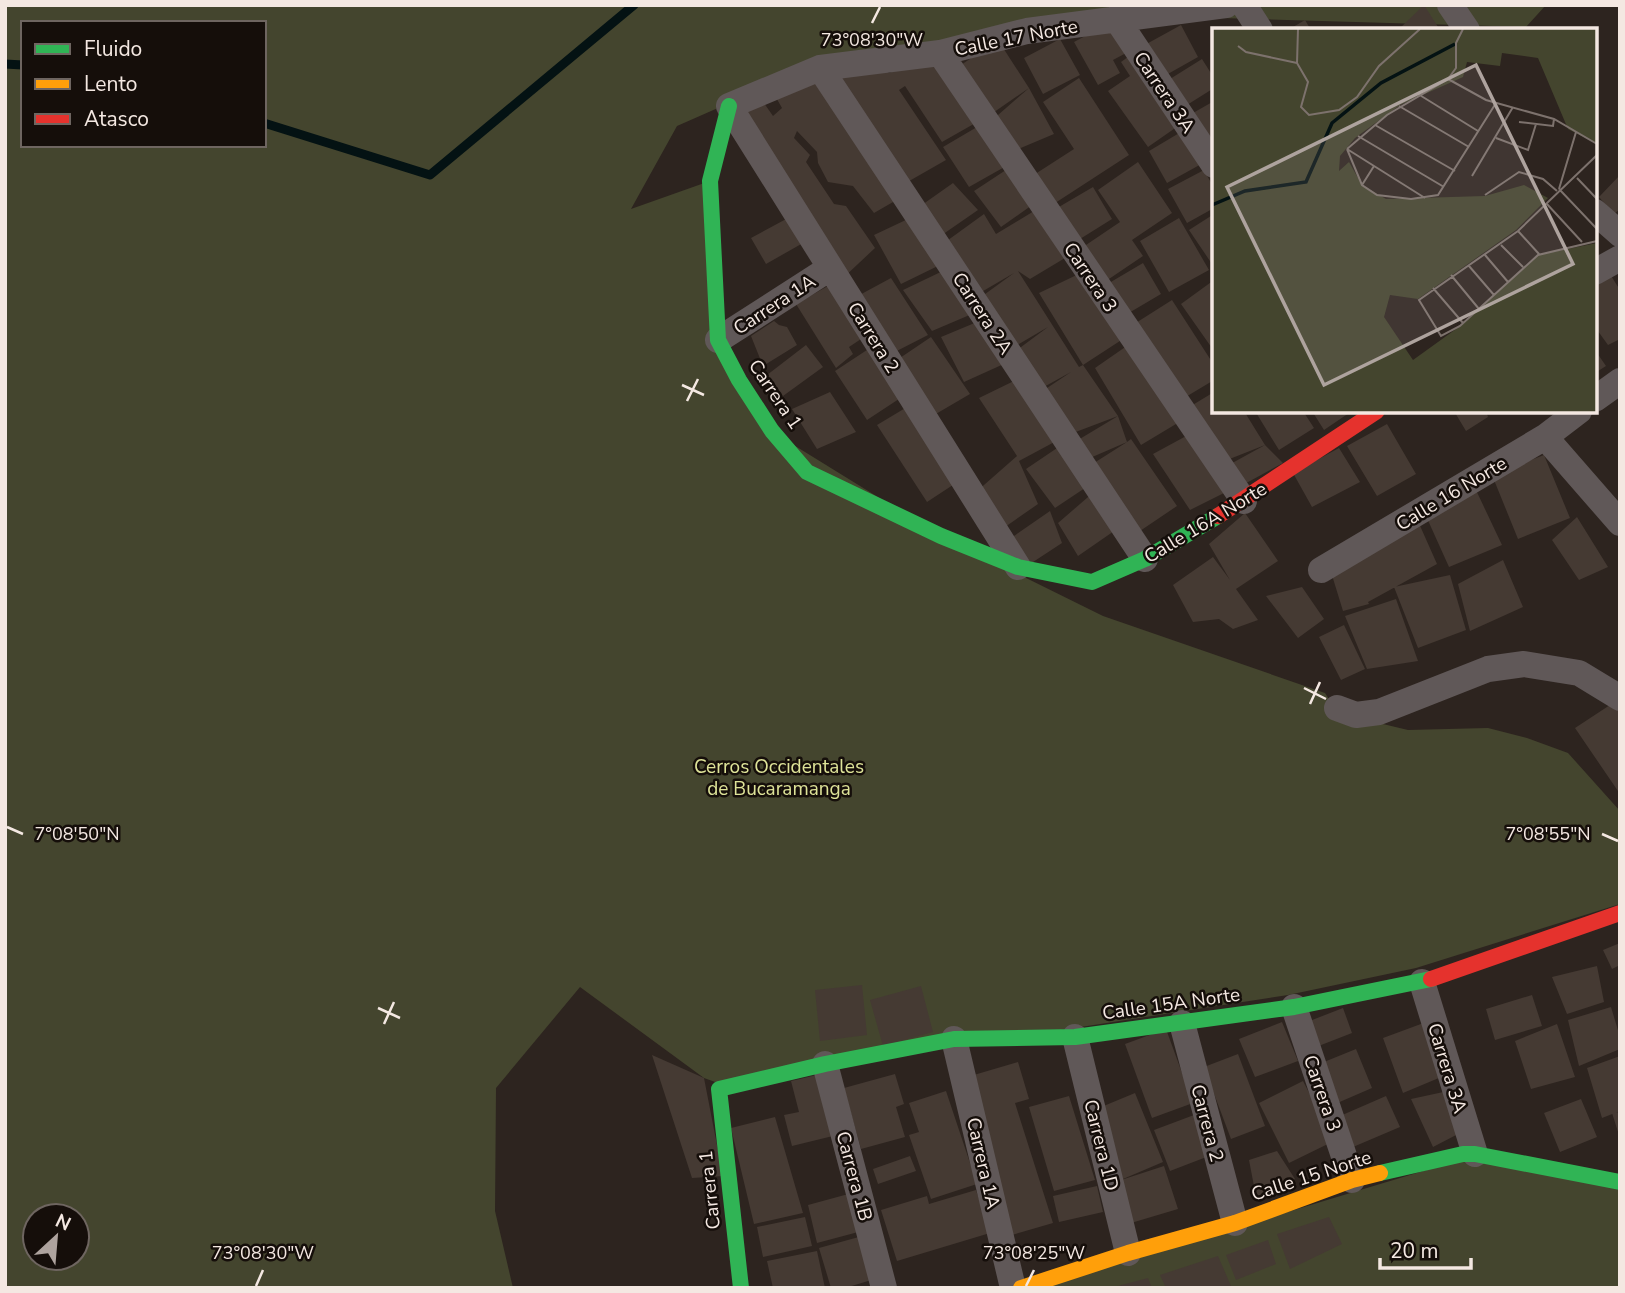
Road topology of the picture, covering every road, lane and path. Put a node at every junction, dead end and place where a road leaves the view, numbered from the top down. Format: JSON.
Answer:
{"nodes":[{"id":1,"x":1226,"y":5,"type":"edge"},
{"id":2,"x":1244,"y":5,"type":"edge"},
{"id":3,"x":1450,"y":5,"type":"edge"},
{"id":4,"x":1116,"y":18,"type":"junction"},
{"id":5,"x":1259,"y":28,"type":"edge"},
{"id":6,"x":1466,"y":28,"type":"edge"},
{"id":7,"x":940,"y":52,"type":"junction"},
{"id":8,"x":820,"y":68,"type":"junction"},
{"id":9,"x":729,"y":106,"type":"junction"},
{"id":10,"x":1212,"y":162,"type":"edge"},
{"id":11,"x":1597,"y":214,"type":"edge"},
{"id":12,"x":1620,"y":234,"type":"edge"},
{"id":13,"x":1620,"y":258,"type":"edge"},
{"id":14,"x":830,"y":268,"type":"junction"},
{"id":15,"x":1597,"y":271,"type":"edge"},
{"id":16,"x":718,"y":340,"type":"junction"},
{"id":17,"x":1620,"y":381,"type":"edge"},
{"id":18,"x":1597,"y":398,"type":"edge"},
{"id":19,"x":1374,"y":413,"type":"edge"},
{"id":20,"x":1576,"y":413,"type":"edge"},
{"id":21,"x":1545,"y":437,"type":"junction"},
{"id":22,"x":1244,"y":500,"type":"junction"},
{"id":23,"x":1620,"y":523,"type":"edge"},
{"id":24,"x":1145,"y":559,"type":"junction"},
{"id":25,"x":1018,"y":567,"type":"junction"},
{"id":26,"x":1321,"y":570,"type":"dead end"},
{"id":27,"x":1620,"y":698,"type":"edge"},
{"id":28,"x":1337,"y":708,"type":"dead end"},
{"id":29,"x":1620,"y":913,"type":"edge"},
{"id":30,"x":1422,"y":982,"type":"junction"},
{"id":31,"x":1294,"y":1007,"type":"junction"},
{"id":32,"x":1182,"y":1023,"type":"junction"},
{"id":33,"x":1075,"y":1037,"type":"junction"},
{"id":34,"x":954,"y":1039,"type":"junction"},
{"id":35,"x":825,"y":1064,"type":"junction"},
{"id":36,"x":719,"y":1088,"type":"joint"},
{"id":37,"x":1475,"y":1154,"type":"junction"},
{"id":38,"x":1352,"y":1180,"type":"junction"},
{"id":39,"x":1620,"y":1182,"type":"edge"},
{"id":40,"x":1235,"y":1223,"type":"junction"},
{"id":41,"x":1128,"y":1253,"type":"junction"},
{"id":42,"x":741,"y":1288,"type":"edge"},
{"id":43,"x":884,"y":1288,"type":"edge"},
{"id":44,"x":1013,"y":1288,"type":"edge"},
{"id":45,"x":1021,"y":1288,"type":"edge"}],
"edges":[{"from":1,"to":4,"type":"street","name":"Calle 17 Norte"},
{"from":2,"to":5,"type":"street"},
{"from":3,"to":6,"type":"street"},
{"from":4,"to":7,"type":"street","name":"Calle 17 Norte"},
{"from":4,"to":10,"type":"street","name":"Carrera 3A"},
{"from":7,"to":8,"type":"street","name":"Calle 17 Norte"},
{"from":7,"to":22,"type":"street","name":"Carrera 3"},
{"from":8,"to":9,"type":"street","name":"Calle 17 Norte"},
{"from":8,"to":24,"type":"street","name":"Carrera 2A"},
{"from":9,"to":14,"type":"street","name":"Carrera 2"},
{"from":9,"to":16,"type":"street","name":"Carrera 1"},
{"from":11,"to":12,"type":"street"},
{"from":13,"to":15,"type":"street"},
{"from":14,"to":16,"type":"street","name":"Carrera 1A"},
{"from":14,"to":25,"type":"street","name":"Carrera 2"},
{"from":16,"to":25,"type":"street","name":"Carrera 1"},
{"from":17,"to":18,"type":"street"},
{"from":19,"to":22,"type":"street","name":"Calle 16A Norte"},
{"from":20,"to":21,"type":"street","name":"Calle 16 Norte"},
{"from":21,"to":23,"type":"street"},
{"from":21,"to":26,"type":"street","name":"Calle 16 Norte"},
{"from":22,"to":24,"type":"street","name":"Calle 16A Norte"},
{"from":24,"to":25,"type":"street","name":"Calle 16A Norte"},
{"from":27,"to":28,"type":"street"},
{"from":29,"to":30,"type":"street","name":"Calle 15A Norte"},
{"from":30,"to":31,"type":"street","name":"Calle 15A Norte"},
{"from":30,"to":37,"type":"street","name":"Carrera 3A"},
{"from":31,"to":32,"type":"street","name":"Calle 15A Norte"},
{"from":31,"to":38,"type":"street","name":"Carrera 3"},
{"from":32,"to":33,"type":"street","name":"Calle 15A Norte"},
{"from":32,"to":40,"type":"street","name":"Carrera 2"},
{"from":33,"to":34,"type":"street","name":"Calle 15A Norte"},
{"from":33,"to":41,"type":"street","name":"Carrera 1D"},
{"from":34,"to":35,"type":"street","name":"Calle 15A Norte"},
{"from":34,"to":44,"type":"street","name":"Carrera 1A"},
{"from":35,"to":36,"type":"street","name":"Calle 15A Norte"},
{"from":35,"to":43,"type":"street","name":"Carrera 1B"},
{"from":36,"to":42,"type":"street","name":"Carrera 1"},
{"from":37,"to":38,"type":"street","name":"Calle 15 Norte"},
{"from":37,"to":39,"type":"street","name":"Calle 15 Norte"},
{"from":38,"to":40,"type":"street","name":"Calle 15 Norte"},
{"from":40,"to":41,"type":"street","name":"Calle 15 Norte"},
{"from":41,"to":45,"type":"street","name":"Calle 15 Norte"}]}
